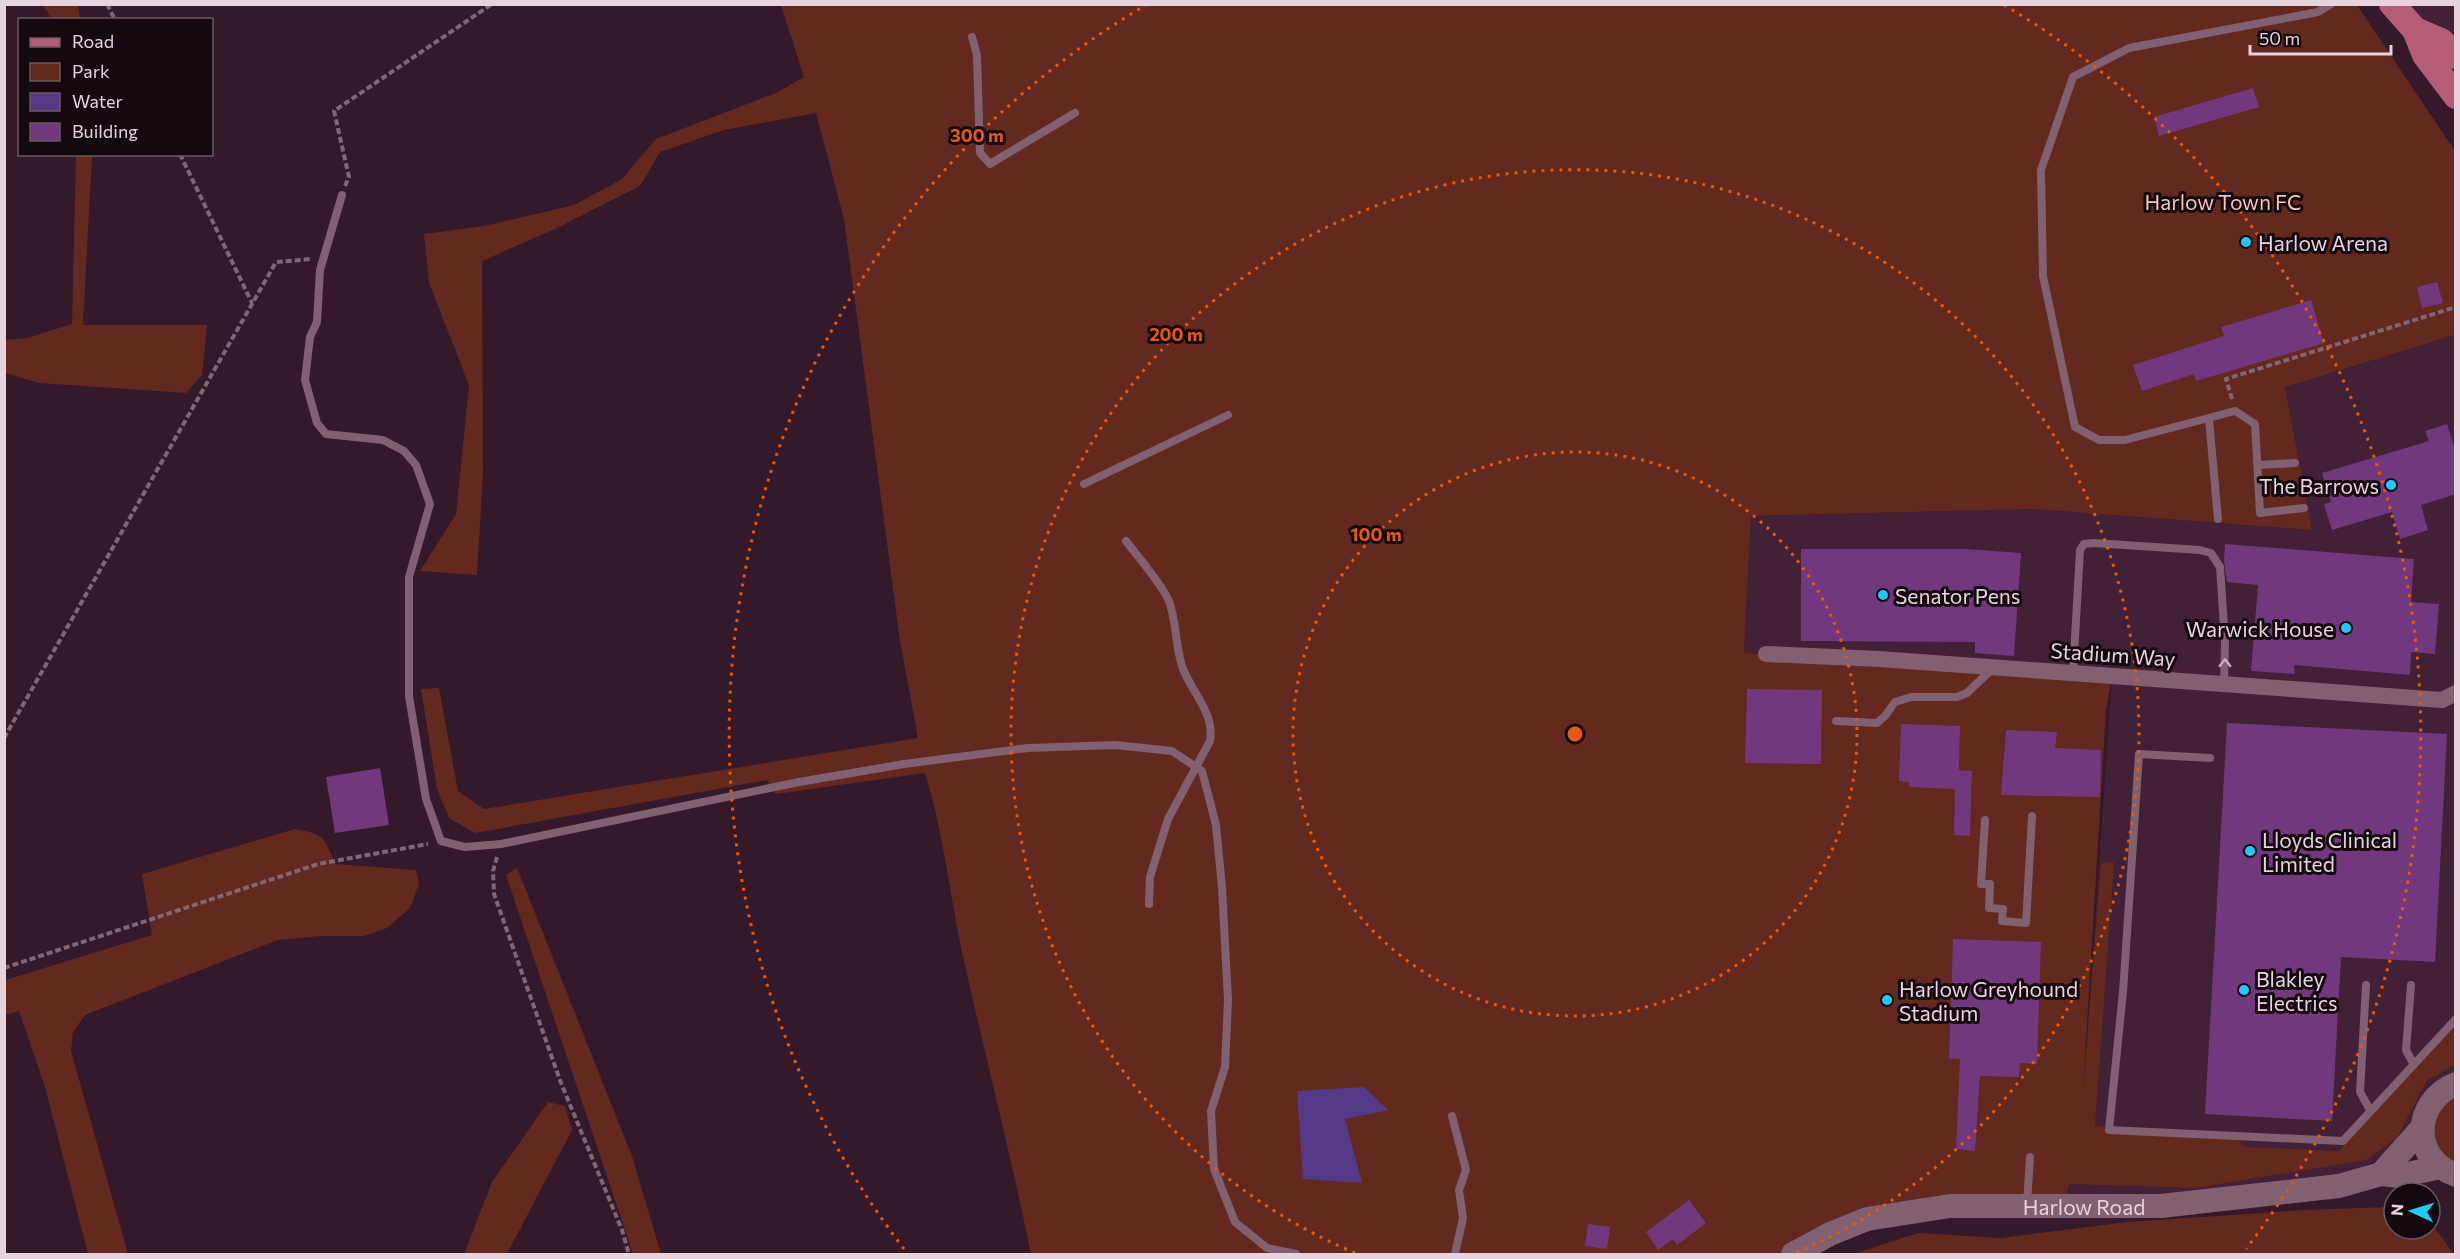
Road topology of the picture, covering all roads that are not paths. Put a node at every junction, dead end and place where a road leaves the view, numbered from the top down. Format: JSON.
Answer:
{"nodes":[{"id":1,"x":2331,"y":4,"type":"edge"},
{"id":2,"x":2392,"y":4,"type":"edge"},
{"id":3,"x":2415,"y":30,"type":"junction"},
{"id":4,"x":972,"y":37,"type":"dead end"},
{"id":5,"x":2456,"y":56,"type":"edge"},
{"id":6,"x":2456,"y":96,"type":"edge"},
{"id":7,"x":1075,"y":113,"type":"dead end"},
{"id":8,"x":342,"y":195,"type":"road end"},
{"id":9,"x":1228,"y":415,"type":"dead end"},
{"id":10,"x":2209,"y":420,"type":"junction"},
{"id":11,"x":2295,"y":463,"type":"dead end"},
{"id":12,"x":2258,"y":465,"type":"junction"},
{"id":13,"x":1084,"y":484,"type":"dead end"},
{"id":14,"x":2304,"y":508,"type":"dead end"},
{"id":15,"x":2218,"y":519,"type":"dead end"},
{"id":16,"x":1126,"y":541,"type":"dead end"},
{"id":17,"x":1766,"y":654,"type":"dead end"},
{"id":18,"x":1993,"y":668,"type":"junction"},
{"id":19,"x":2073,"y":674,"type":"junction"},
{"id":20,"x":2224,"y":684,"type":"junction"},
{"id":21,"x":2456,"y":693,"type":"edge"},
{"id":22,"x":1836,"y":721,"type":"dead end"},
{"id":23,"x":2210,"y":758,"type":"dead end"},
{"id":24,"x":1195,"y":767,"type":"junction"},
{"id":25,"x":2032,"y":816,"type":"dead end"},
{"id":26,"x":1985,"y":820,"type":"dead end"},
{"id":27,"x":1149,"y":904,"type":"dead end"},
{"id":28,"x":2366,"y":985,"type":"dead end"},
{"id":29,"x":2410,"y":985,"type":"dead end"},
{"id":30,"x":2456,"y":1019,"type":"edge"},
{"id":31,"x":2413,"y":1063,"type":"junction"},
{"id":32,"x":2456,"y":1084,"type":"edge"},
{"id":33,"x":2370,"y":1110,"type":"junction"},
{"id":34,"x":1452,"y":1116,"type":"dead end"},
{"id":35,"x":2422,"y":1128,"type":"junction"},
{"id":36,"x":2030,"y":1157,"type":"dead end"},
{"id":37,"x":2448,"y":1171,"type":"edge"},
{"id":38,"x":2381,"y":1174,"type":"junction"},
{"id":39,"x":2026,"y":1206,"type":"junction"},
{"id":40,"x":1296,"y":1254,"type":"edge"},
{"id":41,"x":1455,"y":1254,"type":"edge"},
{"id":42,"x":1793,"y":1254,"type":"edge"}],
"edges":[{"from":1,"to":10,"type":"lane"},
{"from":2,"to":3,"type":"main road"},
{"from":3,"to":5,"type":"main road"},
{"from":3,"to":6,"type":"main road"},
{"from":4,"to":7,"type":"lane"},
{"from":8,"to":24,"type":"lane"},
{"from":9,"to":13,"type":"lane"},
{"from":10,"to":12,"type":"lane"},
{"from":10,"to":15,"type":"lane"},
{"from":11,"to":12,"type":"lane"},
{"from":12,"to":14,"type":"lane"},
{"from":16,"to":24,"type":"lane"},
{"from":17,"to":18,"type":"street","name":"Stadium Way"},
{"from":18,"to":19,"type":"street","name":"Stadium Way"},
{"from":18,"to":22,"type":"lane"},
{"from":19,"to":20,"type":"street","name":"Stadium Way"},
{"from":20,"to":19,"type":"lane","one_way":true},
{"from":20,"to":21,"type":"street","name":"Stadium Way"},
{"from":23,"to":33,"type":"lane"},
{"from":24,"to":27,"type":"lane"},
{"from":24,"to":40,"type":"lane"},
{"from":25,"to":26,"type":"lane"},
{"from":28,"to":33,"type":"lane"},
{"from":29,"to":31,"type":"lane"},
{"from":30,"to":31,"type":"lane"},
{"from":31,"to":33,"type":"lane"},
{"from":32,"to":35,"type":"street"},
{"from":34,"to":41,"type":"lane"},
{"from":35,"to":37,"type":"street"},
{"from":35,"to":38,"type":"street"},
{"from":36,"to":39,"type":"lane"},
{"from":37,"to":38,"type":"street","name":"Harlow Road"},
{"from":38,"to":39,"type":"street","name":"Harlow Road"},
{"from":39,"to":42,"type":"street","name":"Harlow Road"}]}
